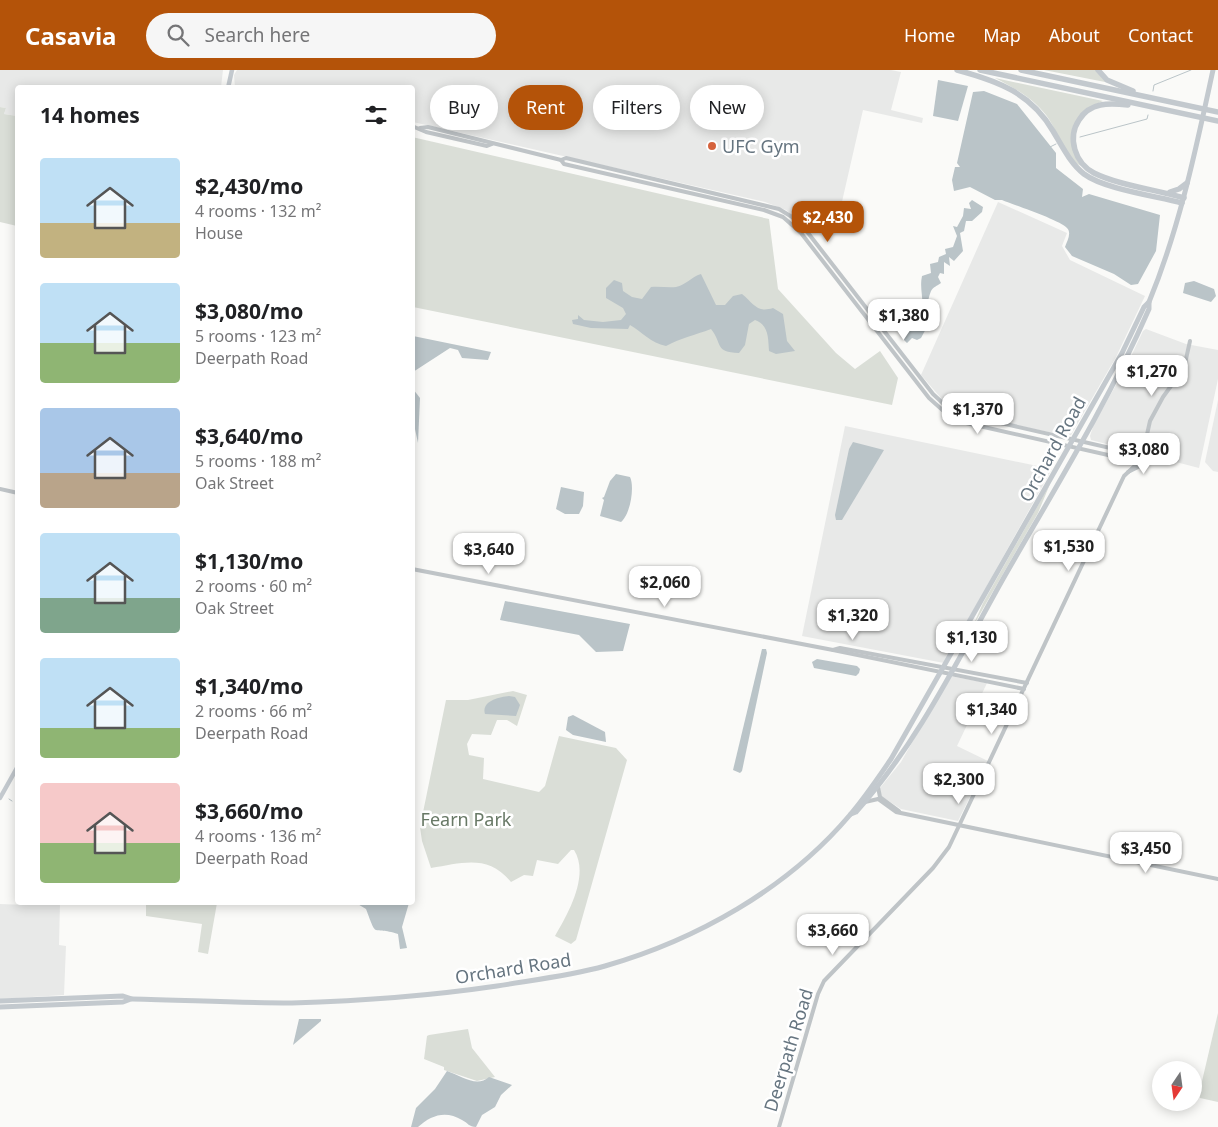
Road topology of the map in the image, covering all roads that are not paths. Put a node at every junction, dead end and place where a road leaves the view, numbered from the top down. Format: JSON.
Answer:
{"nodes":[{"id":1,"x":232,"y":70,"type":"edge"},
{"id":2,"x":957,"y":70,"type":"edge"},
{"id":3,"x":980,"y":70,"type":"edge"},
{"id":4,"x":1021,"y":70,"type":"edge"},
{"id":5,"x":1098,"y":70,"type":"edge"},
{"id":6,"x":1213,"y":70,"type":"edge"},
{"id":7,"x":229,"y":85,"type":"edge"},
{"id":8,"x":1147,"y":97,"type":"junction"},
{"id":9,"x":1150,"y":106,"type":"junction"},
{"id":10,"x":1218,"y":112,"type":"edge"},
{"id":11,"x":1218,"y":121,"type":"edge"},
{"id":12,"x":415,"y":127,"type":"edge"},
{"id":13,"x":561,"y":160,"type":"junction"},
{"id":14,"x":1187,"y":183,"type":"junction"},
{"id":15,"x":1166,"y":193,"type":"junction"},
{"id":16,"x":1183,"y":200,"type":"junction"},
{"id":17,"x":1149,"y":302,"type":"junction"},
{"id":18,"x":1190,"y":341,"type":"dead end"},
{"id":19,"x":1074,"y":440,"type":"junction"},
{"id":20,"x":1081,"y":441,"type":"junction"},
{"id":21,"x":1070,"y":446,"type":"junction"},
{"id":22,"x":1077,"y":448,"type":"junction"},
{"id":23,"x":1141,"y":455,"type":"junction"},
{"id":24,"x":1139,"y":462,"type":"junction"},
{"id":25,"x":0,"y":489,"type":"edge"},
{"id":26,"x":15,"y":492,"type":"edge"},
{"id":27,"x":415,"y":570,"type":"edge"},
{"id":28,"x":833,"y":650,"type":"junction"},
{"id":29,"x":945,"y":667,"type":"junction"},
{"id":30,"x":953,"y":669,"type":"junction"},
{"id":31,"x":942,"y":673,"type":"junction"},
{"id":32,"x":949,"y":675,"type":"junction"},
{"id":33,"x":1027,"y":683,"type":"junction"},
{"id":34,"x":1024,"y":689,"type":"junction"},
{"id":35,"x":15,"y":771,"type":"edge"},
{"id":36,"x":878,"y":787,"type":"junction"},
{"id":37,"x":0,"y":798,"type":"edge"},
{"id":38,"x":865,"y":802,"type":"junction"},
{"id":39,"x":899,"y":811,"type":"junction"},
{"id":40,"x":852,"y":814,"type":"junction"},
{"id":41,"x":960,"y":824,"type":"junction"},
{"id":42,"x":1218,"y":879,"type":"edge"},
{"id":43,"x":132,"y":999,"type":"junction"},
{"id":44,"x":0,"y":1001,"type":"edge"},
{"id":45,"x":0,"y":1007,"type":"edge"},
{"id":46,"x":780,"y":1127,"type":"edge"}],
"edges":[{"from":1,"to":7,"type":"main road"},
{"from":2,"to":16,"type":"highway"},
{"from":3,"to":9,"type":"highway"},
{"from":4,"to":8,"type":"highway"},
{"from":5,"to":8,"type":"highway"},
{"from":6,"to":14,"type":"main road","name":"Orchard Road"},
{"from":8,"to":10,"type":"highway"},
{"from":9,"to":11,"type":"highway"},
{"from":9,"to":15,"type":"highway"},
{"from":12,"to":13,"type":"street"},
{"from":13,"to":19,"type":"street"},
{"from":13,"to":21,"type":"street"},
{"from":14,"to":15,"type":"highway"},
{"from":14,"to":16,"type":"main road","name":"Orchard Road"},
{"from":15,"to":16,"type":"highway"},
{"from":16,"to":17,"type":"main road","name":"Orchard Road"},
{"from":17,"to":19,"type":"main road","name":"Orchard Road"},
{"from":17,"to":20,"type":"main road","name":"Orchard Road"},
{"from":18,"to":23,"type":"street"},
{"from":19,"to":20,"type":"street"},
{"from":19,"to":21,"type":"main road","name":"Orchard Road"},
{"from":20,"to":22,"type":"main road","name":"Orchard Road"},
{"from":20,"to":23,"type":"street"},
{"from":21,"to":22,"type":"street"},
{"from":21,"to":29,"type":"main road","name":"Orchard Road"},
{"from":22,"to":24,"type":"street"},
{"from":22,"to":30,"type":"main road","name":"Orchard Road"},
{"from":23,"to":24,"type":"street"},
{"from":24,"to":33,"type":"street","name":"Deerpath Road"},
{"from":25,"to":26,"type":"street"},
{"from":27,"to":28,"type":"street"},
{"from":28,"to":29,"type":"street"},
{"from":28,"to":31,"type":"street"},
{"from":29,"to":30,"type":"street"},
{"from":29,"to":31,"type":"main road","name":"Orchard Road"},
{"from":30,"to":32,"type":"main road","name":"Orchard Road"},
{"from":30,"to":33,"type":"street"},
{"from":31,"to":32,"type":"street"},
{"from":31,"to":40,"type":"main road","name":"Orchard Road"},
{"from":32,"to":34,"type":"street"},
{"from":32,"to":36,"type":"main road","name":"Orchard Road"},
{"from":33,"to":34,"type":"street","name":"Deerpath Road"},
{"from":34,"to":41,"type":"street","name":"Deerpath Road"},
{"from":35,"to":37,"type":"main road"},
{"from":36,"to":38,"type":"main road","name":"Orchard Road"},
{"from":36,"to":39,"type":"street"},
{"from":38,"to":39,"type":"street"},
{"from":38,"to":40,"type":"main road","name":"Orchard Road"},
{"from":39,"to":41,"type":"street"},
{"from":40,"to":43,"type":"main road","name":"Orchard Road"},
{"from":41,"to":42,"type":"street"},
{"from":41,"to":46,"type":"street","name":"Deerpath Road"},
{"from":43,"to":44,"type":"main road","name":"Orchard Road"},
{"from":43,"to":45,"type":"main road","name":"Orchard Road"}]}
